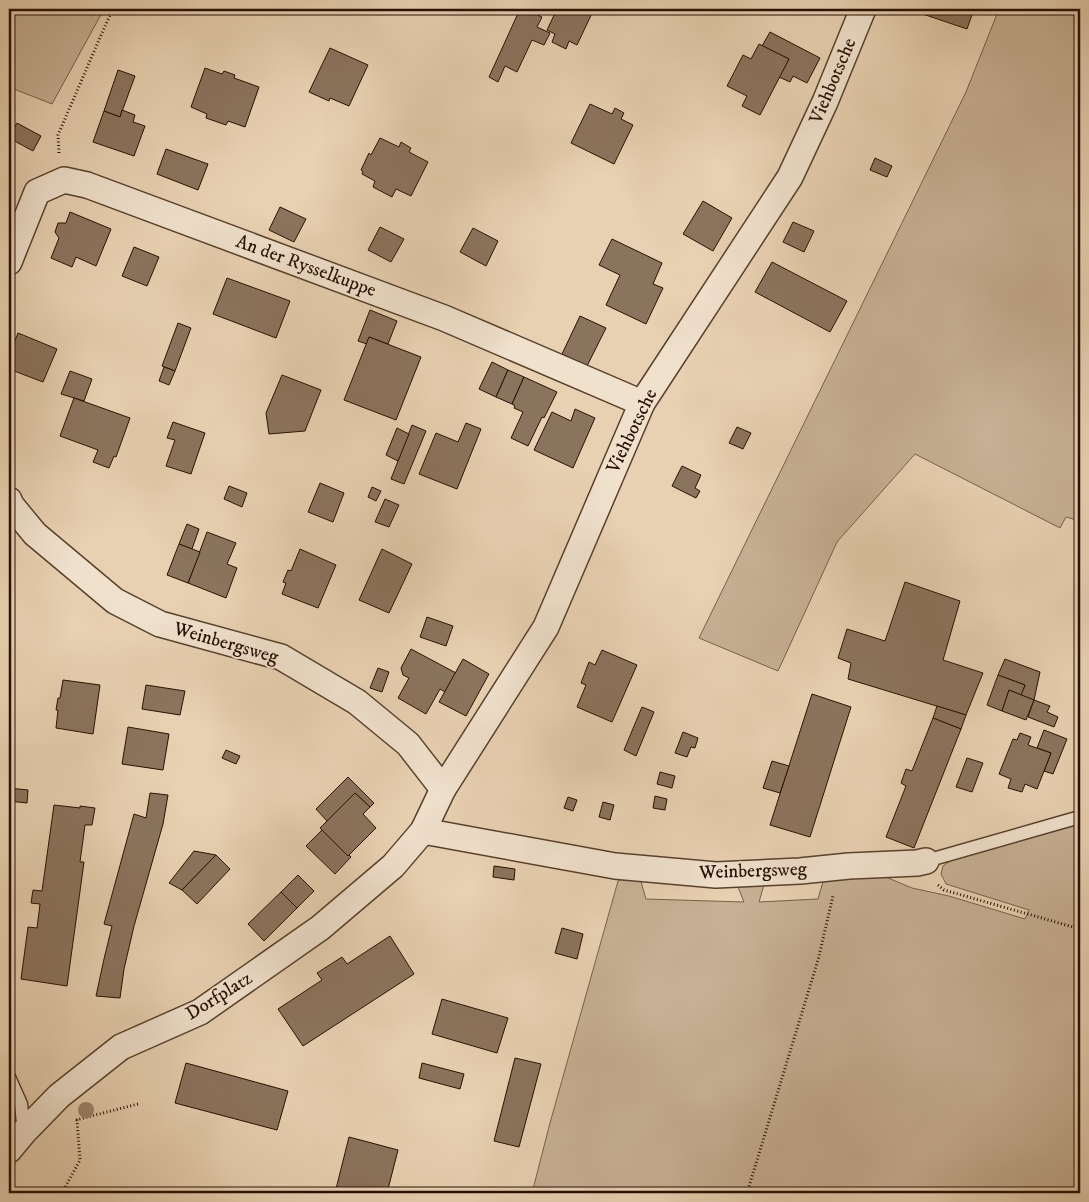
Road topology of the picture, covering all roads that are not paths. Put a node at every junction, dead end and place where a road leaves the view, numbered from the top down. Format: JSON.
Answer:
{"nodes":[{"id":1,"x":863,"y":9,"type":"edge"},
{"id":2,"x":9,"y":262,"type":"edge"},
{"id":3,"x":642,"y":403,"type":"junction"},
{"id":4,"x":9,"y":500,"type":"edge"},
{"id":5,"x":443,"y":789,"type":"junction"},
{"id":6,"x":1080,"y":817,"type":"edge"},
{"id":7,"x":423,"y":831,"type":"junction"},
{"id":8,"x":921,"y":862,"type":"joint"},
{"id":9,"x":9,"y":1077,"type":"edge"},
{"id":10,"x":16,"y":1141,"type":"edge"}],
"edges":[{"from":1,"to":3,"type":"street","name":"Viehbotsche"},
{"from":2,"to":3,"type":"street","name":"An der Rysselkuppe"},
{"from":3,"to":5,"type":"street","name":"Viehbotsche"},
{"from":4,"to":5,"type":"street","name":"Weinbergsweg"},
{"from":5,"to":7,"type":"street","name":"Viehbotsche"},
{"from":6,"to":8,"type":"lane","name":"Weinbergsweg"},
{"from":7,"to":8,"type":"street","name":"Weinbergsweg"},
{"from":7,"to":10,"type":"street","name":"Dorfplatz"},
{"from":9,"to":10,"type":"lane"}]}
